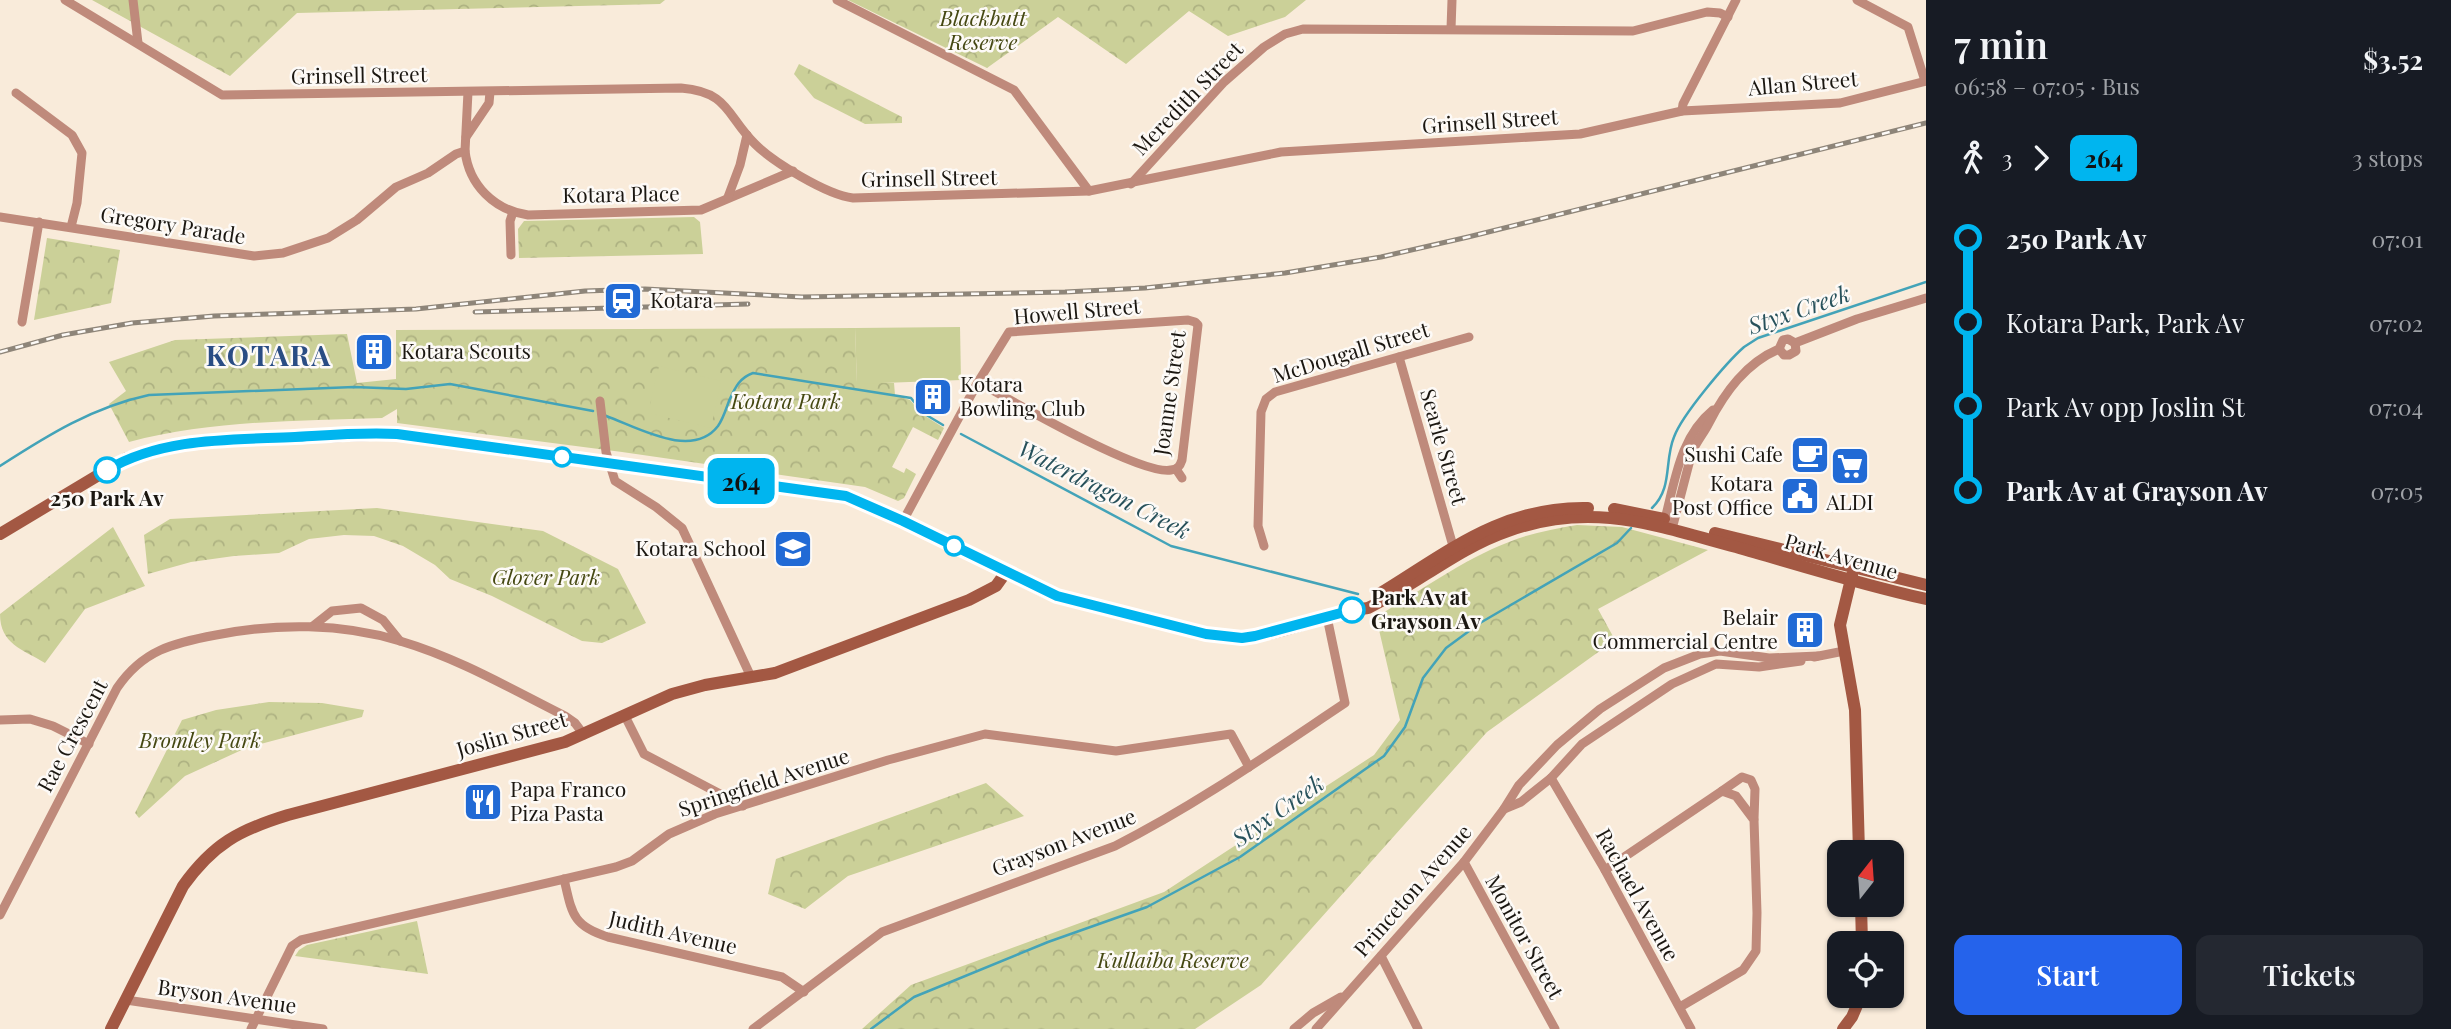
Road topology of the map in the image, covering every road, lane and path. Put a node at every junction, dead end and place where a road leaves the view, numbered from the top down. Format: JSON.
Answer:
{"nodes":[{"id":1,"x":65,"y":0,"type":"edge"},
{"id":2,"x":133,"y":0,"type":"edge"},
{"id":3,"x":837,"y":0,"type":"edge"},
{"id":4,"x":1452,"y":0,"type":"edge"},
{"id":5,"x":1736,"y":0,"type":"edge"},
{"id":6,"x":1857,"y":0,"type":"edge"},
{"id":7,"x":1728,"y":17,"type":"junction"},
{"id":8,"x":1451,"y":29,"type":"junction"},
{"id":9,"x":138,"y":43,"type":"junction"},
{"id":10,"x":1925,"y":81,"type":"edge"},
{"id":11,"x":468,"y":92,"type":"junction"},
{"id":12,"x":490,"y":92,"type":"junction"},
{"id":13,"x":16,"y":93,"type":"dead end"},
{"id":14,"x":1682,"y":111,"type":"junction"},
{"id":15,"x":747,"y":135,"type":"junction"},
{"id":16,"x":466,"y":137,"type":"junction"},
{"id":17,"x":465,"y":151,"type":"junction"},
{"id":18,"x":793,"y":172,"type":"junction"},
{"id":19,"x":1131,"y":184,"type":"junction"},
{"id":20,"x":1089,"y":191,"type":"junction"},
{"id":21,"x":729,"y":197,"type":"junction"},
{"id":22,"x":513,"y":212,"type":"junction"},
{"id":23,"x":0,"y":217,"type":"edge"},
{"id":24,"x":39,"y":222,"type":"junction"},
{"id":25,"x":71,"y":227,"type":"junction"},
{"id":26,"x":511,"y":255,"type":"dead end"},
{"id":27,"x":1926,"y":298,"type":"edge"},
{"id":28,"x":22,"y":322,"type":"dead end"},
{"id":29,"x":1195,"y":322,"type":"joint"},
{"id":30,"x":1468,"y":337,"type":"dead end"},
{"id":31,"x":1399,"y":357,"type":"junction"},
{"id":32,"x":978,"y":382,"type":"junction"},
{"id":33,"x":600,"y":401,"type":"dead end"},
{"id":34,"x":609,"y":464,"type":"junction"},
{"id":35,"x":1176,"y":469,"type":"junction"},
{"id":36,"x":1182,"y":478,"type":"dead end"},
{"id":37,"x":1627,"y":515,"type":"junction"},
{"id":38,"x":903,"y":521,"type":"junction"},
{"id":39,"x":1669,"y":524,"type":"junction"},
{"id":40,"x":1508,"y":531,"type":"junction"},
{"id":41,"x":0,"y":534,"type":"edge"},
{"id":42,"x":1264,"y":546,"type":"dead end"},
{"id":43,"x":1453,"y":546,"type":"junction"},
{"id":44,"x":1006,"y":572,"type":"junction"},
{"id":45,"x":1853,"y":574,"type":"junction"},
{"id":46,"x":1412,"y":584,"type":"junction"},
{"id":47,"x":1926,"y":585,"type":"edge"},
{"id":48,"x":1926,"y":599,"type":"edge"},
{"id":49,"x":1352,"y":610,"type":"junction"},
{"id":50,"x":1327,"y":617,"type":"junction"},
{"id":51,"x":313,"y":626,"type":"junction"},
{"id":52,"x":400,"y":641,"type":"junction"},
{"id":53,"x":1844,"y":651,"type":"junction"},
{"id":54,"x":1818,"y":656,"type":"junction"},
{"id":55,"x":751,"y":677,"type":"junction"},
{"id":56,"x":625,"y":716,"type":"junction"},
{"id":57,"x":0,"y":720,"type":"edge"},
{"id":58,"x":584,"y":735,"type":"junction"},
{"id":59,"x":89,"y":744,"type":"junction"},
{"id":60,"x":1249,"y":767,"type":"junction"},
{"id":61,"x":1551,"y":779,"type":"junction"},
{"id":62,"x":1722,"y":791,"type":"junction"},
{"id":63,"x":744,"y":806,"type":"junction"},
{"id":64,"x":1504,"y":809,"type":"junction"},
{"id":65,"x":1754,"y":820,"type":"junction"},
{"id":66,"x":1859,"y":840,"type":"edge"},
{"id":67,"x":1464,"y":862,"type":"junction"},
{"id":68,"x":1605,"y":870,"type":"junction"},
{"id":69,"x":564,"y":880,"type":"junction"},
{"id":70,"x":0,"y":915,"type":"edge"},
{"id":71,"x":1381,"y":956,"type":"junction"},
{"id":72,"x":804,"y":992,"type":"junction"},
{"id":73,"x":1345,"y":995,"type":"junction"},
{"id":74,"x":126,"y":1000,"type":"junction"},
{"id":75,"x":1680,"y":1007,"type":"junction"},
{"id":76,"x":1856,"y":1008,"type":"edge"},
{"id":77,"x":256,"y":1019,"type":"junction"},
{"id":78,"x":111,"y":1029,"type":"edge"},
{"id":79,"x":251,"y":1029,"type":"edge"},
{"id":80,"x":323,"y":1029,"type":"edge"},
{"id":81,"x":753,"y":1029,"type":"edge"},
{"id":82,"x":1294,"y":1029,"type":"edge"},
{"id":83,"x":1315,"y":1029,"type":"edge"},
{"id":84,"x":1418,"y":1029,"type":"edge"},
{"id":85,"x":1555,"y":1029,"type":"edge"},
{"id":86,"x":1691,"y":1029,"type":"edge"},
{"id":87,"x":1843,"y":1029,"type":"edge"}],
"edges":[{"from":1,"to":9,"type":"street","name":"Grinsell Street"},
{"from":2,"to":9,"type":"street"},
{"from":3,"to":20,"type":"street"},
{"from":4,"to":8,"type":"street"},
{"from":5,"to":7,"type":"street"},
{"from":6,"to":10,"type":"street"},
{"from":7,"to":8,"type":"street","name":"Meredith Street"},
{"from":7,"to":14,"type":"street"},
{"from":8,"to":19,"type":"street","name":"Meredith Street"},
{"from":9,"to":11,"type":"street","name":"Grinsell Street"},
{"from":10,"to":14,"type":"street","name":"Allan Street"},
{"from":11,"to":12,"type":"street","name":"Grinsell Street"},
{"from":11,"to":16,"type":"street"},
{"from":12,"to":15,"type":"street","name":"Grinsell Street"},
{"from":12,"to":16,"type":"street"},
{"from":13,"to":25,"type":"street"},
{"from":14,"to":19,"type":"street","name":"Grinsell Street"},
{"from":15,"to":18,"type":"street","name":"Grinsell Street"},
{"from":15,"to":21,"type":"street"},
{"from":16,"to":17,"type":"street"},
{"from":17,"to":22,"type":"street","name":"Kotara Place"},
{"from":17,"to":25,"type":"street","name":"Gregory Parade"},
{"from":18,"to":20,"type":"street","name":"Grinsell Street"},
{"from":18,"to":21,"type":"street","name":"Kotara Place"},
{"from":19,"to":20,"type":"street","name":"Grinsell Street"},
{"from":21,"to":22,"type":"street","name":"Kotara Place"},
{"from":22,"to":26,"type":"street"},
{"from":23,"to":24,"type":"street","name":"Gregory Parade"},
{"from":24,"to":25,"type":"street","name":"Gregory Parade"},
{"from":24,"to":28,"type":"street"},
{"from":27,"to":39,"type":"street"},
{"from":29,"to":32,"type":"street","name":"Howell Street"},
{"from":29,"to":35,"type":"street","name":"Joanne Street"},
{"from":30,"to":31,"type":"street","name":"McDougall Street"},
{"from":31,"to":42,"type":"street","name":"McDougall Street"},
{"from":31,"to":43,"type":"street","name":"Searle Street"},
{"from":32,"to":35,"type":"street","name":"Joanne Street"},
{"from":32,"to":38,"type":"street","name":"Howell Street"},
{"from":33,"to":34,"type":"street"},
{"from":34,"to":38,"type":"main road","name":"Park Avenue"},
{"from":34,"to":41,"type":"main road","name":"Park Avenue"},
{"from":34,"to":55,"type":"street"},
{"from":35,"to":36,"type":"street","name":"Joanne Street"},
{"from":37,"to":39,"type":"main road","name":"Park Avenue"},
{"from":37,"to":40,"type":"main road","name":"Park Avenue"},
{"from":37,"to":43,"type":"main road","name":"Park Avenue"},
{"from":38,"to":44,"type":"main road","name":"Park Avenue"},
{"from":39,"to":45,"type":"main road","name":"Park Avenue"},
{"from":40,"to":43,"type":"main road"},
{"from":40,"to":46,"type":"main road","name":"Park Avenue"},
{"from":43,"to":46,"type":"main road"},
{"from":43,"to":49,"type":"main road","name":"Park Avenue"},
{"from":44,"to":50,"type":"main road","name":"Park Avenue"},
{"from":44,"to":55,"type":"main road","name":"Joslin Street"},
{"from":45,"to":47,"type":"main road","name":"Park Avenue"},
{"from":45,"to":48,"type":"main road","name":"Park Avenue"},
{"from":45,"to":53,"type":"main road"},
{"from":46,"to":49,"type":"main road","name":"Park Avenue"},
{"from":49,"to":50,"type":"main road","name":"Park Avenue"},
{"from":50,"to":60,"type":"street","name":"Grayson Avenue"},
{"from":51,"to":52,"type":"street","name":"Rae Crescent"},
{"from":51,"to":52,"type":"street","name":"Rae Crescent"},
{"from":51,"to":59,"type":"street","name":"Rae Crescent"},
{"from":52,"to":58,"type":"street","name":"Rae Crescent"},
{"from":53,"to":54,"type":"street","name":"Princeton Avenue"},
{"from":53,"to":66,"type":"main road"},
{"from":54,"to":61,"type":"street","name":"Princeton Avenue"},
{"from":54,"to":64,"type":"street","name":"Princeton Avenue"},
{"from":55,"to":56,"type":"main road","name":"Joslin Street"},
{"from":56,"to":58,"type":"main road","name":"Joslin Street"},
{"from":56,"to":63,"type":"street"},
{"from":57,"to":59,"type":"street"},
{"from":58,"to":74,"type":"main road","name":"Joslin Street"},
{"from":59,"to":70,"type":"street","name":"Rae Crescent"},
{"from":60,"to":63,"type":"street","name":"Springfield Avenue"},
{"from":60,"to":72,"type":"street","name":"Grayson Avenue"},
{"from":61,"to":64,"type":"street","name":"Princeton Avenue"},
{"from":61,"to":68,"type":"street","name":"Rachael Avenue"},
{"from":62,"to":65,"type":"street"},
{"from":62,"to":65,"type":"street"},
{"from":62,"to":68,"type":"street"},
{"from":63,"to":69,"type":"street","name":"Springfield Avenue"},
{"from":64,"to":67,"type":"street","name":"Princeton Avenue"},
{"from":65,"to":75,"type":"street"},
{"from":67,"to":71,"type":"street","name":"Princeton Avenue"},
{"from":67,"to":85,"type":"street","name":"Monitor Street"},
{"from":68,"to":75,"type":"street","name":"Rachael Avenue"},
{"from":69,"to":72,"type":"street","name":"Judith Avenue"},
{"from":69,"to":77,"type":"street","name":"Springfield Avenue"},
{"from":71,"to":73,"type":"street","name":"Princeton Avenue"},
{"from":71,"to":84,"type":"street"},
{"from":72,"to":81,"type":"street","name":"Grayson Avenue"},
{"from":73,"to":82,"type":"street","name":"Princeton Avenue"},
{"from":73,"to":83,"type":"street","name":"Princeton Avenue"},
{"from":74,"to":77,"type":"street","name":"Bryson Avenue"},
{"from":74,"to":78,"type":"main road","name":"Joslin Street"},
{"from":75,"to":86,"type":"street","name":"Rachael Avenue"},
{"from":76,"to":87,"type":"main road"},
{"from":77,"to":79,"type":"street","name":"Springfield Avenue"},
{"from":77,"to":80,"type":"street","name":"Bryson Avenue"}]}
